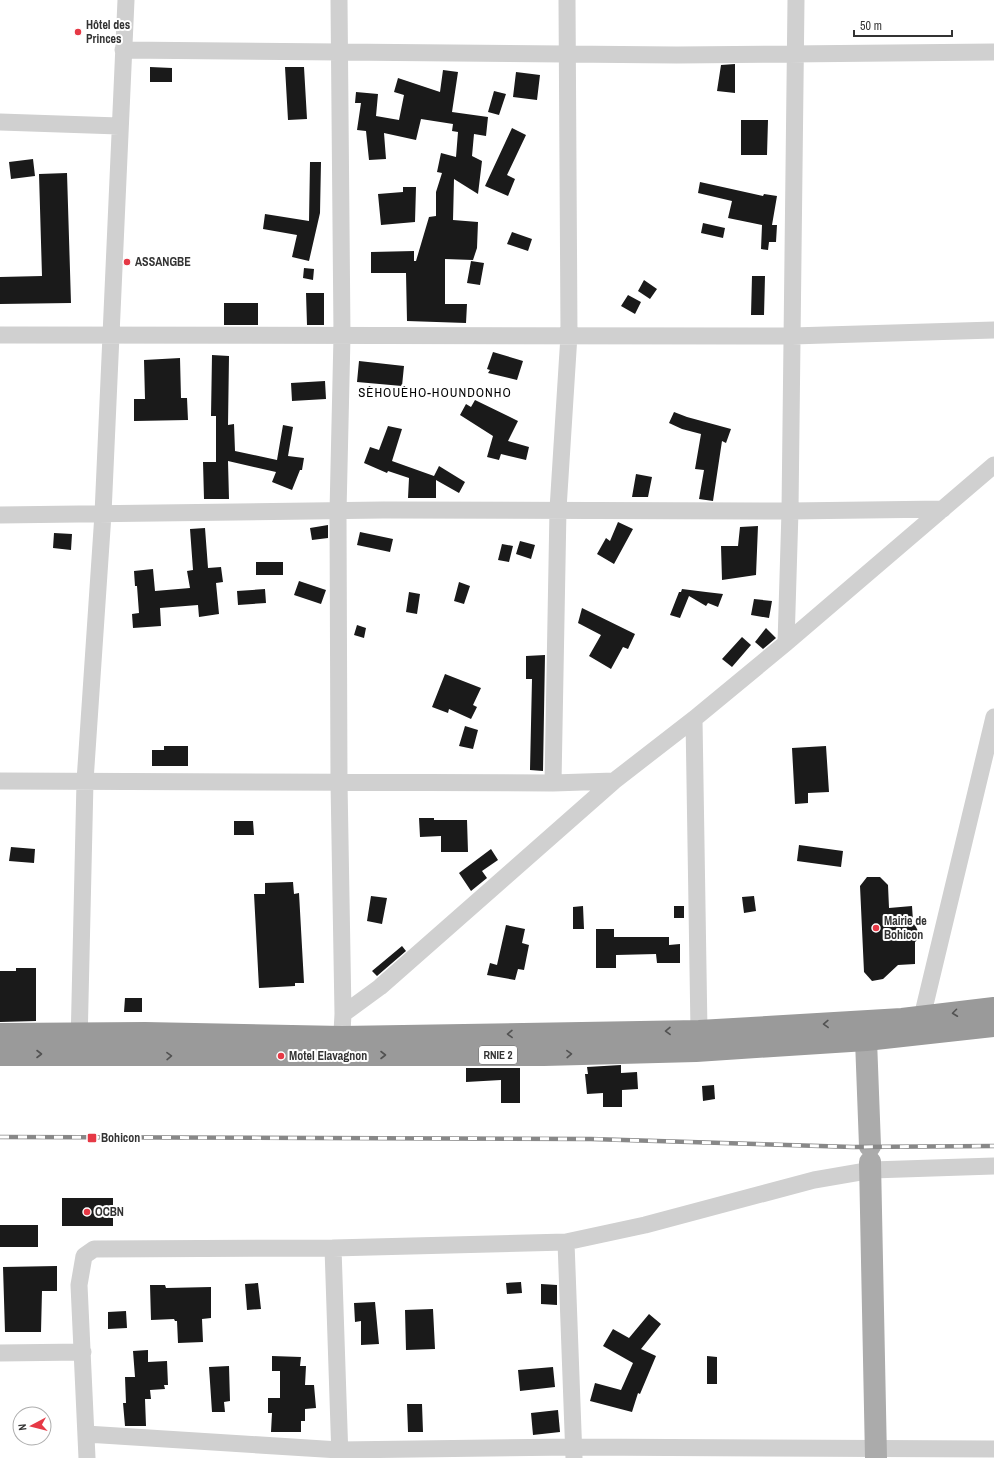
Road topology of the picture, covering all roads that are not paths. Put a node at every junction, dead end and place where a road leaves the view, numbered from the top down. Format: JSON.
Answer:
{"nodes":[{"id":1,"x":126,"y":0,"type":"edge"},
{"id":2,"x":339,"y":0,"type":"edge"},
{"id":3,"x":567,"y":0,"type":"edge"},
{"id":4,"x":796,"y":0,"type":"edge"},
{"id":5,"x":123,"y":50,"type":"junction"},
{"id":6,"x":340,"y":52,"type":"junction"},
{"id":7,"x":994,"y":52,"type":"edge"},
{"id":8,"x":568,"y":53,"type":"junction"},
{"id":9,"x":796,"y":55,"type":"junction"},
{"id":10,"x":0,"y":122,"type":"edge"},
{"id":11,"x":119,"y":126,"type":"junction"},
{"id":12,"x":994,"y":330,"type":"edge"},
{"id":13,"x":0,"y":335,"type":"edge"},
{"id":14,"x":111,"y":335,"type":"junction"},
{"id":15,"x":569,"y":335,"type":"junction"},
{"id":16,"x":342,"y":336,"type":"junction"},
{"id":17,"x":792,"y":336,"type":"junction"},
{"id":18,"x":994,"y":466,"type":"edge"},
{"id":19,"x":558,"y":509,"type":"junction"},
{"id":20,"x":943,"y":509,"type":"junction"},
{"id":21,"x":790,"y":511,"type":"junction"},
{"id":22,"x":338,"y":512,"type":"junction"},
{"id":23,"x":103,"y":514,"type":"junction"},
{"id":24,"x":0,"y":515,"type":"edge"},
{"id":25,"x":786,"y":643,"type":"junction"},
{"id":26,"x":994,"y":717,"type":"edge"},
{"id":27,"x":694,"y":719,"type":"junction"},
{"id":28,"x":0,"y":781,"type":"edge"},
{"id":29,"x":85,"y":781,"type":"junction"},
{"id":30,"x":614,"y":781,"type":"junction"},
{"id":31,"x":339,"y":782,"type":"junction"},
{"id":32,"x":553,"y":783,"type":"junction"},
{"id":33,"x":994,"y":1008,"type":"edge"},
{"id":34,"x":343,"y":1014,"type":"junction"},
{"id":35,"x":922,"y":1017,"type":"junction"},
{"id":36,"x":994,"y":1026,"type":"edge"},
{"id":37,"x":699,"y":1031,"type":"junction"},
{"id":38,"x":865,"y":1031,"type":"junction"},
{"id":39,"x":544,"y":1033,"type":"junction"},
{"id":40,"x":0,"y":1034,"type":"edge"},
{"id":41,"x":751,"y":1037,"type":"junction"},
{"id":42,"x":79,"y":1044,"type":"junction"},
{"id":43,"x":341,"y":1045,"type":"junction"},
{"id":44,"x":0,"y":1055,"type":"edge"},
{"id":45,"x":544,"y":1055,"type":"junction"},
{"id":46,"x":871,"y":1159,"type":"junction"},
{"id":47,"x":994,"y":1166,"type":"edge"},
{"id":48,"x":566,"y":1242,"type":"junction"},
{"id":49,"x":333,"y":1248,"type":"junction"},
{"id":50,"x":83,"y":1352,"type":"junction"},
{"id":51,"x":0,"y":1353,"type":"edge"},
{"id":52,"x":86,"y":1434,"type":"junction"},
{"id":53,"x":994,"y":1449,"type":"edge"},
{"id":54,"x":574,"y":1453,"type":"edge"},
{"id":55,"x":876,"y":1453,"type":"edge"},
{"id":56,"x":339,"y":1454,"type":"edge"},
{"id":57,"x":87,"y":1458,"type":"edge"}],
"edges":[{"from":1,"to":5,"type":"street"},
{"from":2,"to":6,"type":"street"},
{"from":3,"to":8,"type":"street"},
{"from":4,"to":9,"type":"street"},
{"from":5,"to":6,"type":"street"},
{"from":5,"to":11,"type":"street"},
{"from":6,"to":8,"type":"street"},
{"from":6,"to":16,"type":"street"},
{"from":7,"to":9,"type":"street"},
{"from":8,"to":9,"type":"street"},
{"from":8,"to":15,"type":"street"},
{"from":9,"to":17,"type":"street"},
{"from":10,"to":11,"type":"street"},
{"from":11,"to":14,"type":"street"},
{"from":12,"to":17,"type":"street"},
{"from":13,"to":14,"type":"street"},
{"from":14,"to":16,"type":"street"},
{"from":14,"to":23,"type":"street"},
{"from":15,"to":16,"type":"street"},
{"from":15,"to":17,"type":"street"},
{"from":15,"to":19,"type":"street"},
{"from":16,"to":22,"type":"street"},
{"from":17,"to":21,"type":"street"},
{"from":18,"to":20,"type":"street"},
{"from":19,"to":21,"type":"street"},
{"from":19,"to":22,"type":"street"},
{"from":19,"to":32,"type":"street"},
{"from":20,"to":21,"type":"street"},
{"from":20,"to":25,"type":"street"},
{"from":21,"to":25,"type":"street"},
{"from":22,"to":23,"type":"street"},
{"from":22,"to":31,"type":"street"},
{"from":23,"to":24,"type":"street"},
{"from":23,"to":29,"type":"street"},
{"from":25,"to":27,"type":"street"},
{"from":26,"to":35,"type":"street"},
{"from":27,"to":30,"type":"street"},
{"from":27,"to":37,"type":"street"},
{"from":28,"to":29,"type":"street"},
{"from":29,"to":31,"type":"street"},
{"from":29,"to":42,"type":"street"},
{"from":30,"to":32,"type":"street"},
{"from":30,"to":34,"type":"street"},
{"from":31,"to":32,"type":"street"},
{"from":31,"to":34,"type":"street"},
{"from":33,"to":35,"type":"highway","number":"RNIE 2","one_way":true},
{"from":34,"to":43,"type":"street"},
{"from":35,"to":38,"type":"highway","number":"RNIE 2"},
{"from":36,"to":38,"type":"highway","number":"RNIE 2"},
{"from":37,"to":39,"type":"highway","number":"RNIE 2","one_way":true},
{"from":37,"to":41,"type":"highway","number":"RNIE 2"},
{"from":38,"to":41,"type":"highway","number":"RNIE 2"},
{"from":38,"to":46,"type":"main road"},
{"from":39,"to":43,"type":"highway","number":"RNIE 2","one_way":true},
{"from":39,"to":45,"type":"highway"},
{"from":40,"to":42,"type":"highway","number":"RNIE 2"},
{"from":45,"to":41,"type":"highway","number":"RNIE 2","one_way":true},
{"from":42,"to":43,"type":"highway","number":"RNIE 2"},
{"from":44,"to":42,"type":"highway","number":"RNIE 2","one_way":true},
{"from":43,"to":45,"type":"highway","number":"RNIE 2","one_way":true},
{"from":46,"to":47,"type":"street"},
{"from":46,"to":48,"type":"street"},
{"from":46,"to":55,"type":"main road"},
{"from":48,"to":49,"type":"street"},
{"from":48,"to":54,"type":"street"},
{"from":49,"to":50,"type":"street"},
{"from":49,"to":56,"type":"street"},
{"from":50,"to":51,"type":"street"},
{"from":50,"to":52,"type":"street"},
{"from":52,"to":56,"type":"street"},
{"from":52,"to":57,"type":"street"},
{"from":53,"to":55,"type":"street"},
{"from":54,"to":55,"type":"street"},
{"from":54,"to":56,"type":"street"}]}
